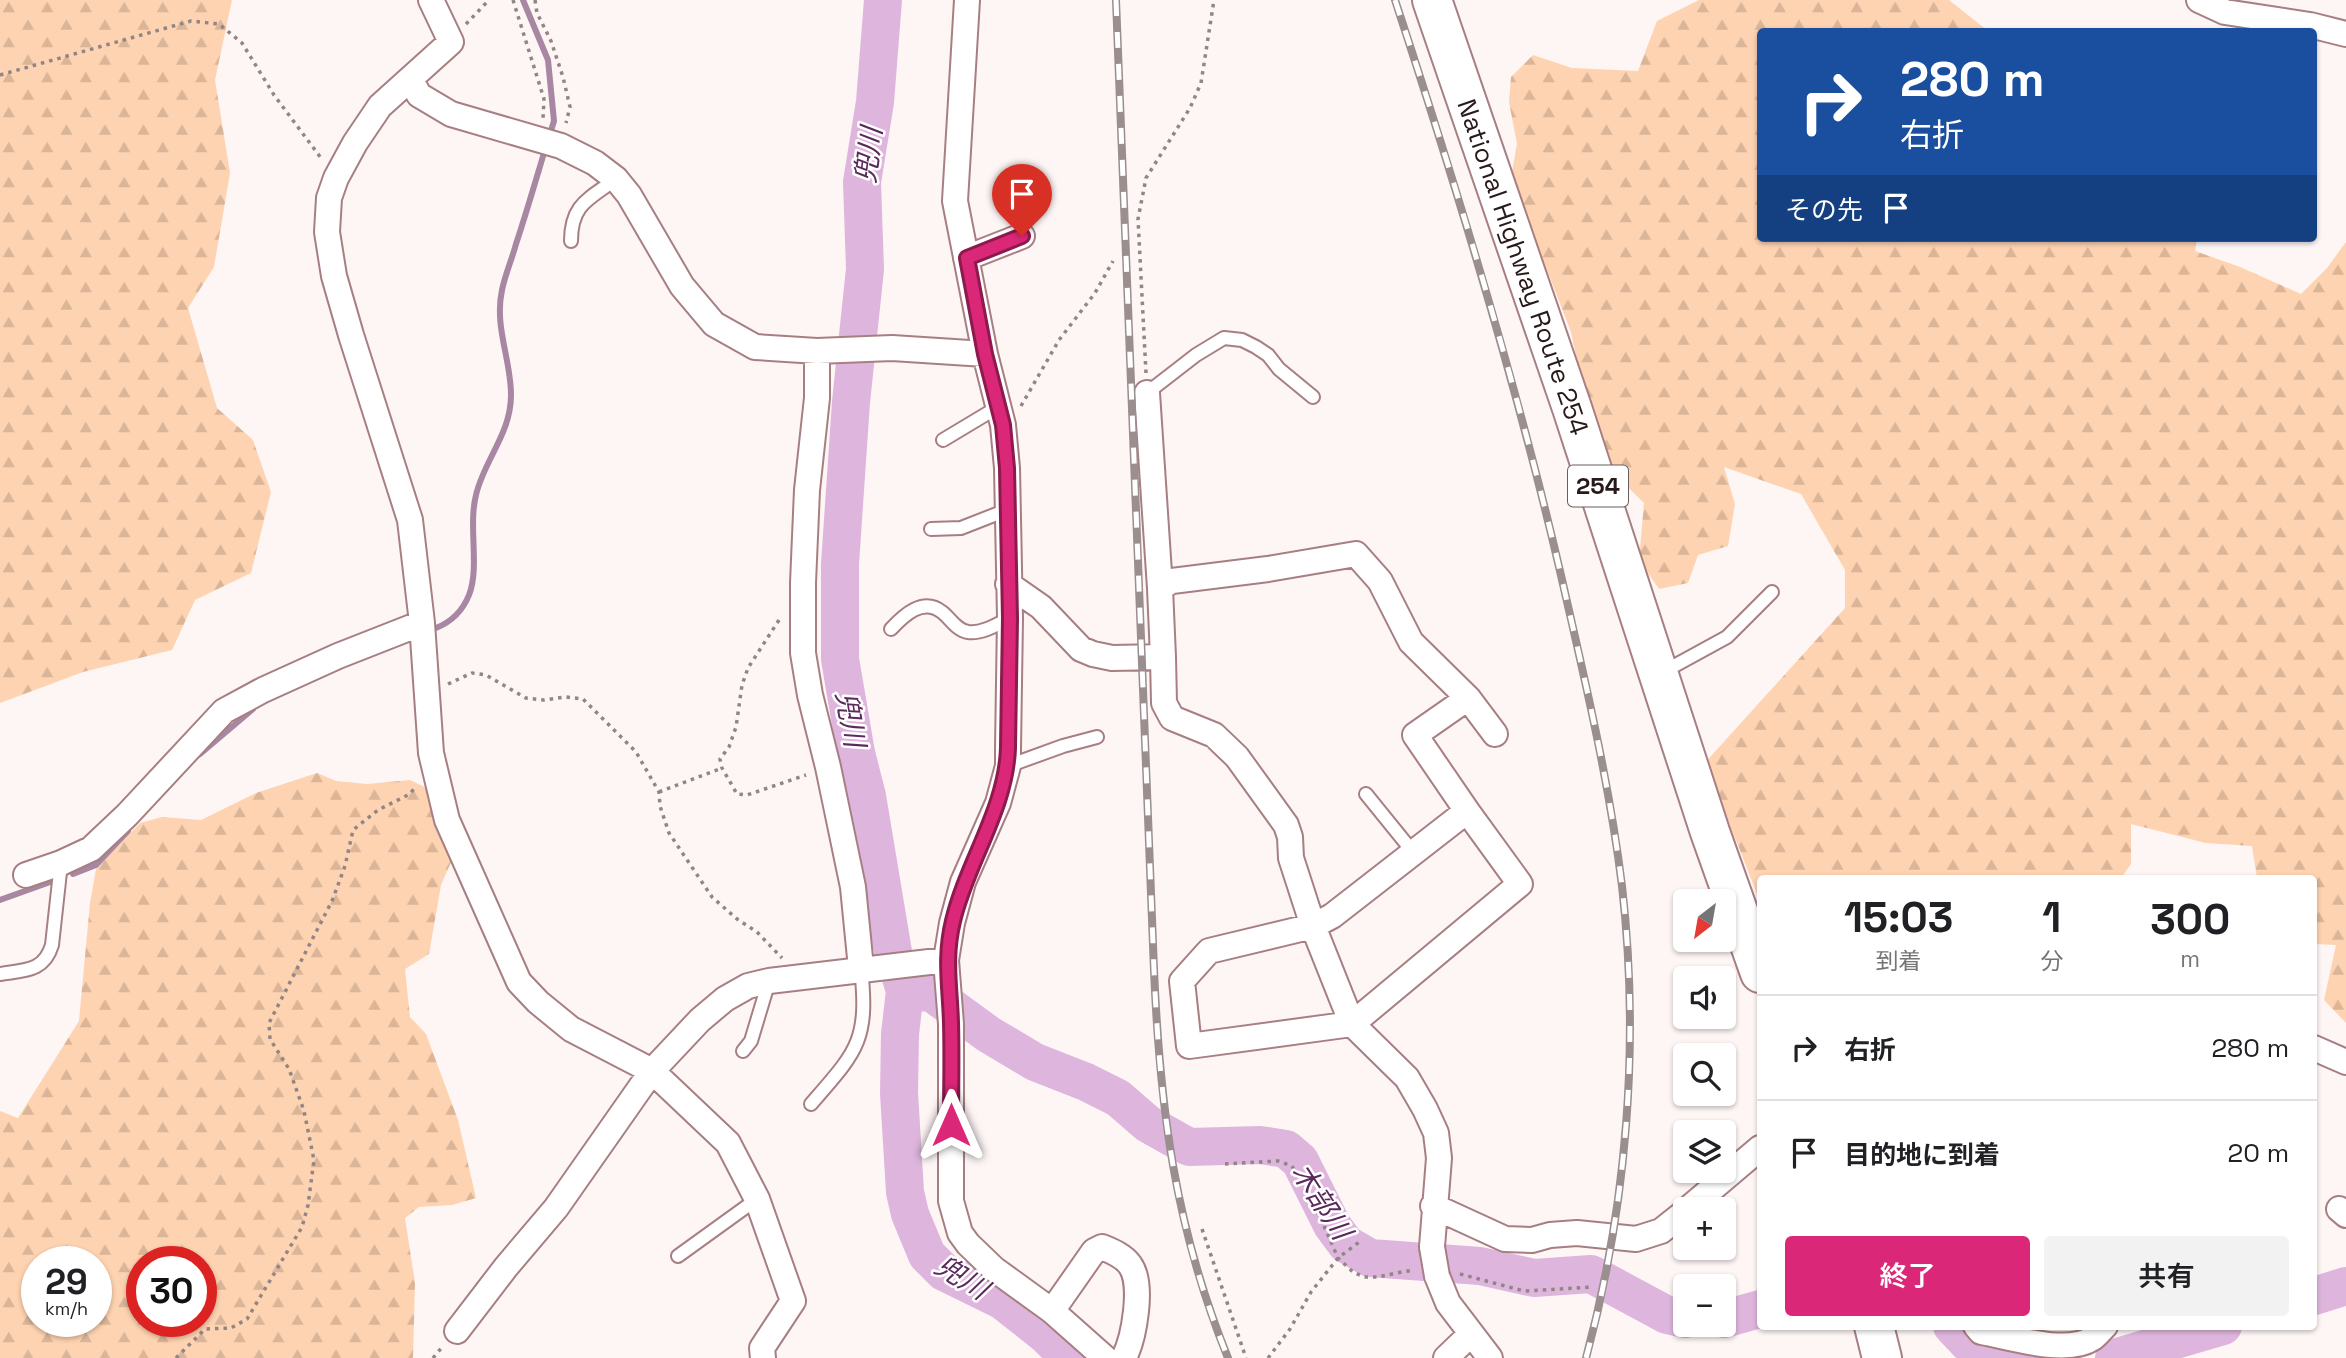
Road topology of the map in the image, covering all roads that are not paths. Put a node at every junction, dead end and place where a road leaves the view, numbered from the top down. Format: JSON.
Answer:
{"nodes":[{"id":1,"x":431,"y":0,"type":"edge"},
{"id":2,"x":967,"y":0,"type":"edge"},
{"id":3,"x":1432,"y":0,"type":"edge"},
{"id":4,"x":2199,"y":0,"type":"edge"},
{"id":5,"x":2346,"y":33,"type":"edge"},
{"id":6,"x":411,"y":79,"type":"junction"},
{"id":7,"x":616,"y":179,"type":"junction"},
{"id":8,"x":1022,"y":236,"type":"dead end"},
{"id":9,"x":571,"y":241,"type":"dead end"},
{"id":10,"x":967,"y":258,"type":"junction"},
{"id":11,"x":825,"y":350,"type":"junction"},
{"id":12,"x":985,"y":354,"type":"junction"},
{"id":13,"x":1147,"y":393,"type":"joint"},
{"id":14,"x":1313,"y":397,"type":"dead end"},
{"id":15,"x":1000,"y":416,"type":"junction"},
{"id":16,"x":943,"y":440,"type":"dead end"},
{"id":17,"x":1007,"y":510,"type":"junction"},
{"id":18,"x":931,"y":529,"type":"dead end"},
{"id":19,"x":1008,"y":584,"type":"junction"},
{"id":20,"x":1160,"y":588,"type":"junction"},
{"id":21,"x":1772,"y":592,"type":"dead end"},
{"id":22,"x":1010,"y":618,"type":"junction"},
{"id":23,"x":422,"y":623,"type":"junction"},
{"id":24,"x":891,"y":629,"type":"dead end"},
{"id":25,"x":1163,"y":657,"type":"junction"},
{"id":26,"x":1660,"y":674,"type":"junction"},
{"id":27,"x":1468,"y":698,"type":"junction"},
{"id":28,"x":1496,"y":734,"type":"dead end"},
{"id":29,"x":1097,"y":737,"type":"dead end"},
{"id":30,"x":1007,"y":766,"type":"junction"},
{"id":31,"x":1366,"y":794,"type":"dead end"},
{"id":32,"x":1467,"y":811,"type":"junction"},
{"id":33,"x":1413,"y":852,"type":"junction"},
{"id":34,"x":61,"y":863,"type":"junction"},
{"id":35,"x":26,"y":875,"type":"dead end"},
{"id":36,"x":1313,"y":926,"type":"junction"},
{"id":37,"x":941,"y":960,"type":"junction"},
{"id":38,"x":1757,"y":965,"type":"edge"},
{"id":39,"x":866,"y":968,"type":"junction"},
{"id":40,"x":0,"y":974,"type":"edge"},
{"id":41,"x":780,"y":979,"type":"junction"},
{"id":42,"x":1352,"y":1024,"type":"junction"},
{"id":43,"x":2317,"y":1049,"type":"edge"},
{"id":44,"x":743,"y":1051,"type":"dead end"},
{"id":45,"x":2346,"y":1062,"type":"edge"},
{"id":46,"x":652,"y":1071,"type":"junction"},
{"id":47,"x":811,"y":1104,"type":"dead end"},
{"id":48,"x":1757,"y":1150,"type":"edge"},
{"id":49,"x":1702,"y":1197,"type":"edge"},
{"id":50,"x":757,"y":1199,"type":"junction"},
{"id":51,"x":1433,"y":1206,"type":"junction"},
{"id":52,"x":1673,"y":1221,"type":"edge"},
{"id":53,"x":678,"y":1256,"type":"dead end"},
{"id":54,"x":1052,"y":1311,"type":"junction"},
{"id":55,"x":1875,"y":1330,"type":"edge"},
{"id":56,"x":1979,"y":1330,"type":"edge"},
{"id":57,"x":2101,"y":1330,"type":"edge"},
{"id":58,"x":457,"y":1331,"type":"dead end"},
{"id":59,"x":1471,"y":1334,"type":"junction"},
{"id":60,"x":763,"y":1358,"type":"edge"},
{"id":61,"x":1105,"y":1358,"type":"edge"},
{"id":62,"x":1125,"y":1358,"type":"edge"},
{"id":63,"x":1446,"y":1358,"type":"edge"},
{"id":64,"x":1490,"y":1358,"type":"edge"},
{"id":65,"x":1882,"y":1358,"type":"edge"}],
"edges":[{"from":1,"to":6,"type":"street"},
{"from":2,"to":10,"type":"street"},
{"from":3,"to":26,"type":"highway","name":"National Highway Route 254","number":"254"},
{"from":4,"to":5,"type":"street"},
{"from":6,"to":7,"type":"street"},
{"from":6,"to":23,"type":"street"},
{"from":7,"to":9,"type":"lane"},
{"from":7,"to":11,"type":"street"},
{"from":8,"to":10,"type":"street"},
{"from":10,"to":12,"type":"street"},
{"from":11,"to":12,"type":"street"},
{"from":11,"to":39,"type":"street"},
{"from":12,"to":15,"type":"street"},
{"from":13,"to":14,"type":"lane"},
{"from":13,"to":20,"type":"street"},
{"from":15,"to":16,"type":"lane"},
{"from":15,"to":17,"type":"street"},
{"from":17,"to":18,"type":"lane"},
{"from":17,"to":19,"type":"street"},
{"from":19,"to":22,"type":"street"},
{"from":19,"to":25,"type":"street"},
{"from":20,"to":25,"type":"street"},
{"from":20,"to":27,"type":"street"},
{"from":21,"to":26,"type":"lane"},
{"from":22,"to":24,"type":"lane"},
{"from":22,"to":30,"type":"street"},
{"from":23,"to":34,"type":"street"},
{"from":23,"to":46,"type":"street"},
{"from":25,"to":36,"type":"street"},
{"from":26,"to":38,"type":"highway","name":"National Highway Route 254","number":"254"},
{"from":27,"to":28,"type":"street"},
{"from":27,"to":32,"type":"street"},
{"from":29,"to":30,"type":"lane"},
{"from":30,"to":37,"type":"street"},
{"from":31,"to":33,"type":"lane"},
{"from":32,"to":33,"type":"street"},
{"from":32,"to":42,"type":"street"},
{"from":33,"to":36,"type":"street"},
{"from":34,"to":35,"type":"street"},
{"from":34,"to":40,"type":"lane"},
{"from":36,"to":42,"type":"street"},
{"from":36,"to":42,"type":"street"},
{"from":37,"to":39,"type":"street"},
{"from":37,"to":54,"type":"street"},
{"from":39,"to":41,"type":"street"},
{"from":39,"to":47,"type":"lane"},
{"from":41,"to":44,"type":"lane"},
{"from":41,"to":46,"type":"street"},
{"from":42,"to":51,"type":"street"},
{"from":43,"to":45,"type":"street"},
{"from":46,"to":50,"type":"street"},
{"from":46,"to":58,"type":"street"},
{"from":48,"to":49,"type":"street"},
{"from":50,"to":53,"type":"lane"},
{"from":50,"to":60,"type":"street"},
{"from":51,"to":52,"type":"street"},
{"from":51,"to":59,"type":"street","bridge":true},
{"from":54,"to":61,"type":"street"},
{"from":54,"to":62,"type":"street"},
{"from":55,"to":65,"type":"highway"},
{"from":56,"to":57,"type":"street"},
{"from":59,"to":63,"type":"street"},
{"from":59,"to":64,"type":"street"}]}
